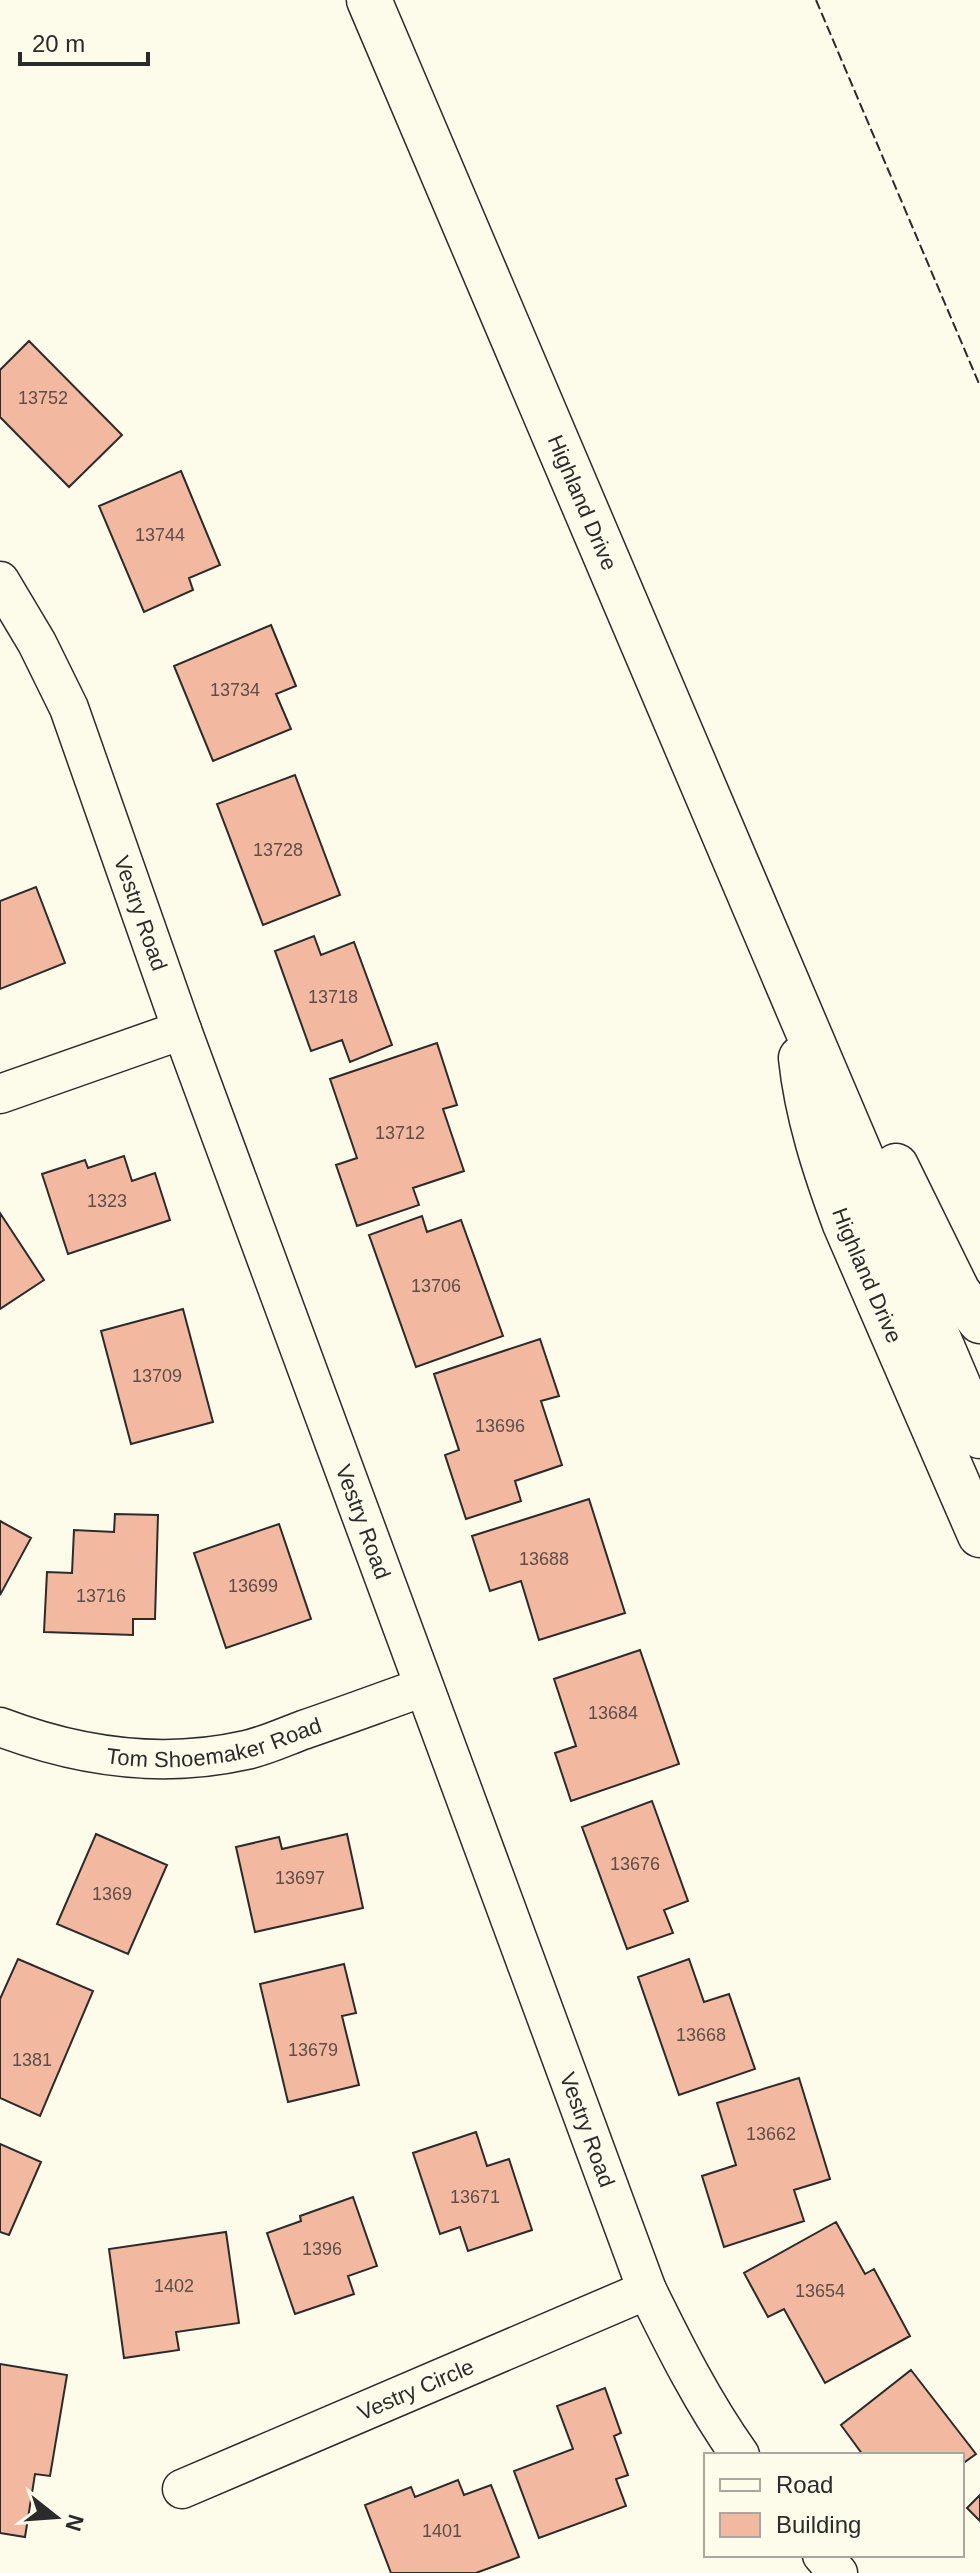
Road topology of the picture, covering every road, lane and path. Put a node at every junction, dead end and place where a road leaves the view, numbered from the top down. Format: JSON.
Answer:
{"nodes":[{"id":1,"x":369,"y":0,"type":"edge"},
{"id":2,"x":0,"y":581,"type":"edge"},
{"id":3,"x":797,"y":1004,"type":"junction"},
{"id":4,"x":182,"y":1030,"type":"junction"},
{"id":5,"x":0,"y":1094,"type":"edge"},
{"id":6,"x":980,"y":1321,"type":"edge"},
{"id":7,"x":977,"y":1420,"type":"edge"},
{"id":8,"x":980,"y":1535,"type":"edge"},
{"id":9,"x":424,"y":1687,"type":"junction"},
{"id":10,"x":1,"y":1729,"type":"edge"},
{"id":11,"x":647,"y":2290,"type":"junction"},
{"id":12,"x":739,"y":2453,"type":"edge"},
{"id":13,"x":182,"y":2489,"type":"dead end"},
{"id":14,"x":824,"y":2557,"type":"edge"},
{"id":15,"x":838,"y":2573,"type":"edge"}],
"edges":[{"from":1,"to":3,"type":"main road","name":"Highland Drive"},
{"from":2,"to":4,"type":"street","name":"Vestry Road"},
{"from":3,"to":6,"type":"main road"},
{"from":3,"to":7,"type":"main road","name":"Highland Drive"},
{"from":3,"to":8,"type":"main road","name":"Highland Drive"},
{"from":4,"to":5,"type":"street"},
{"from":4,"to":9,"type":"street","name":"Vestry Road"},
{"from":9,"to":10,"type":"street","name":"Tom Shoemaker Road"},
{"from":9,"to":11,"type":"street","name":"Vestry Road"},
{"from":11,"to":12,"type":"street","name":"Vestry Road"},
{"from":11,"to":13,"type":"street","name":"Vestry Circle"},
{"from":14,"to":15,"type":"street"}]}
